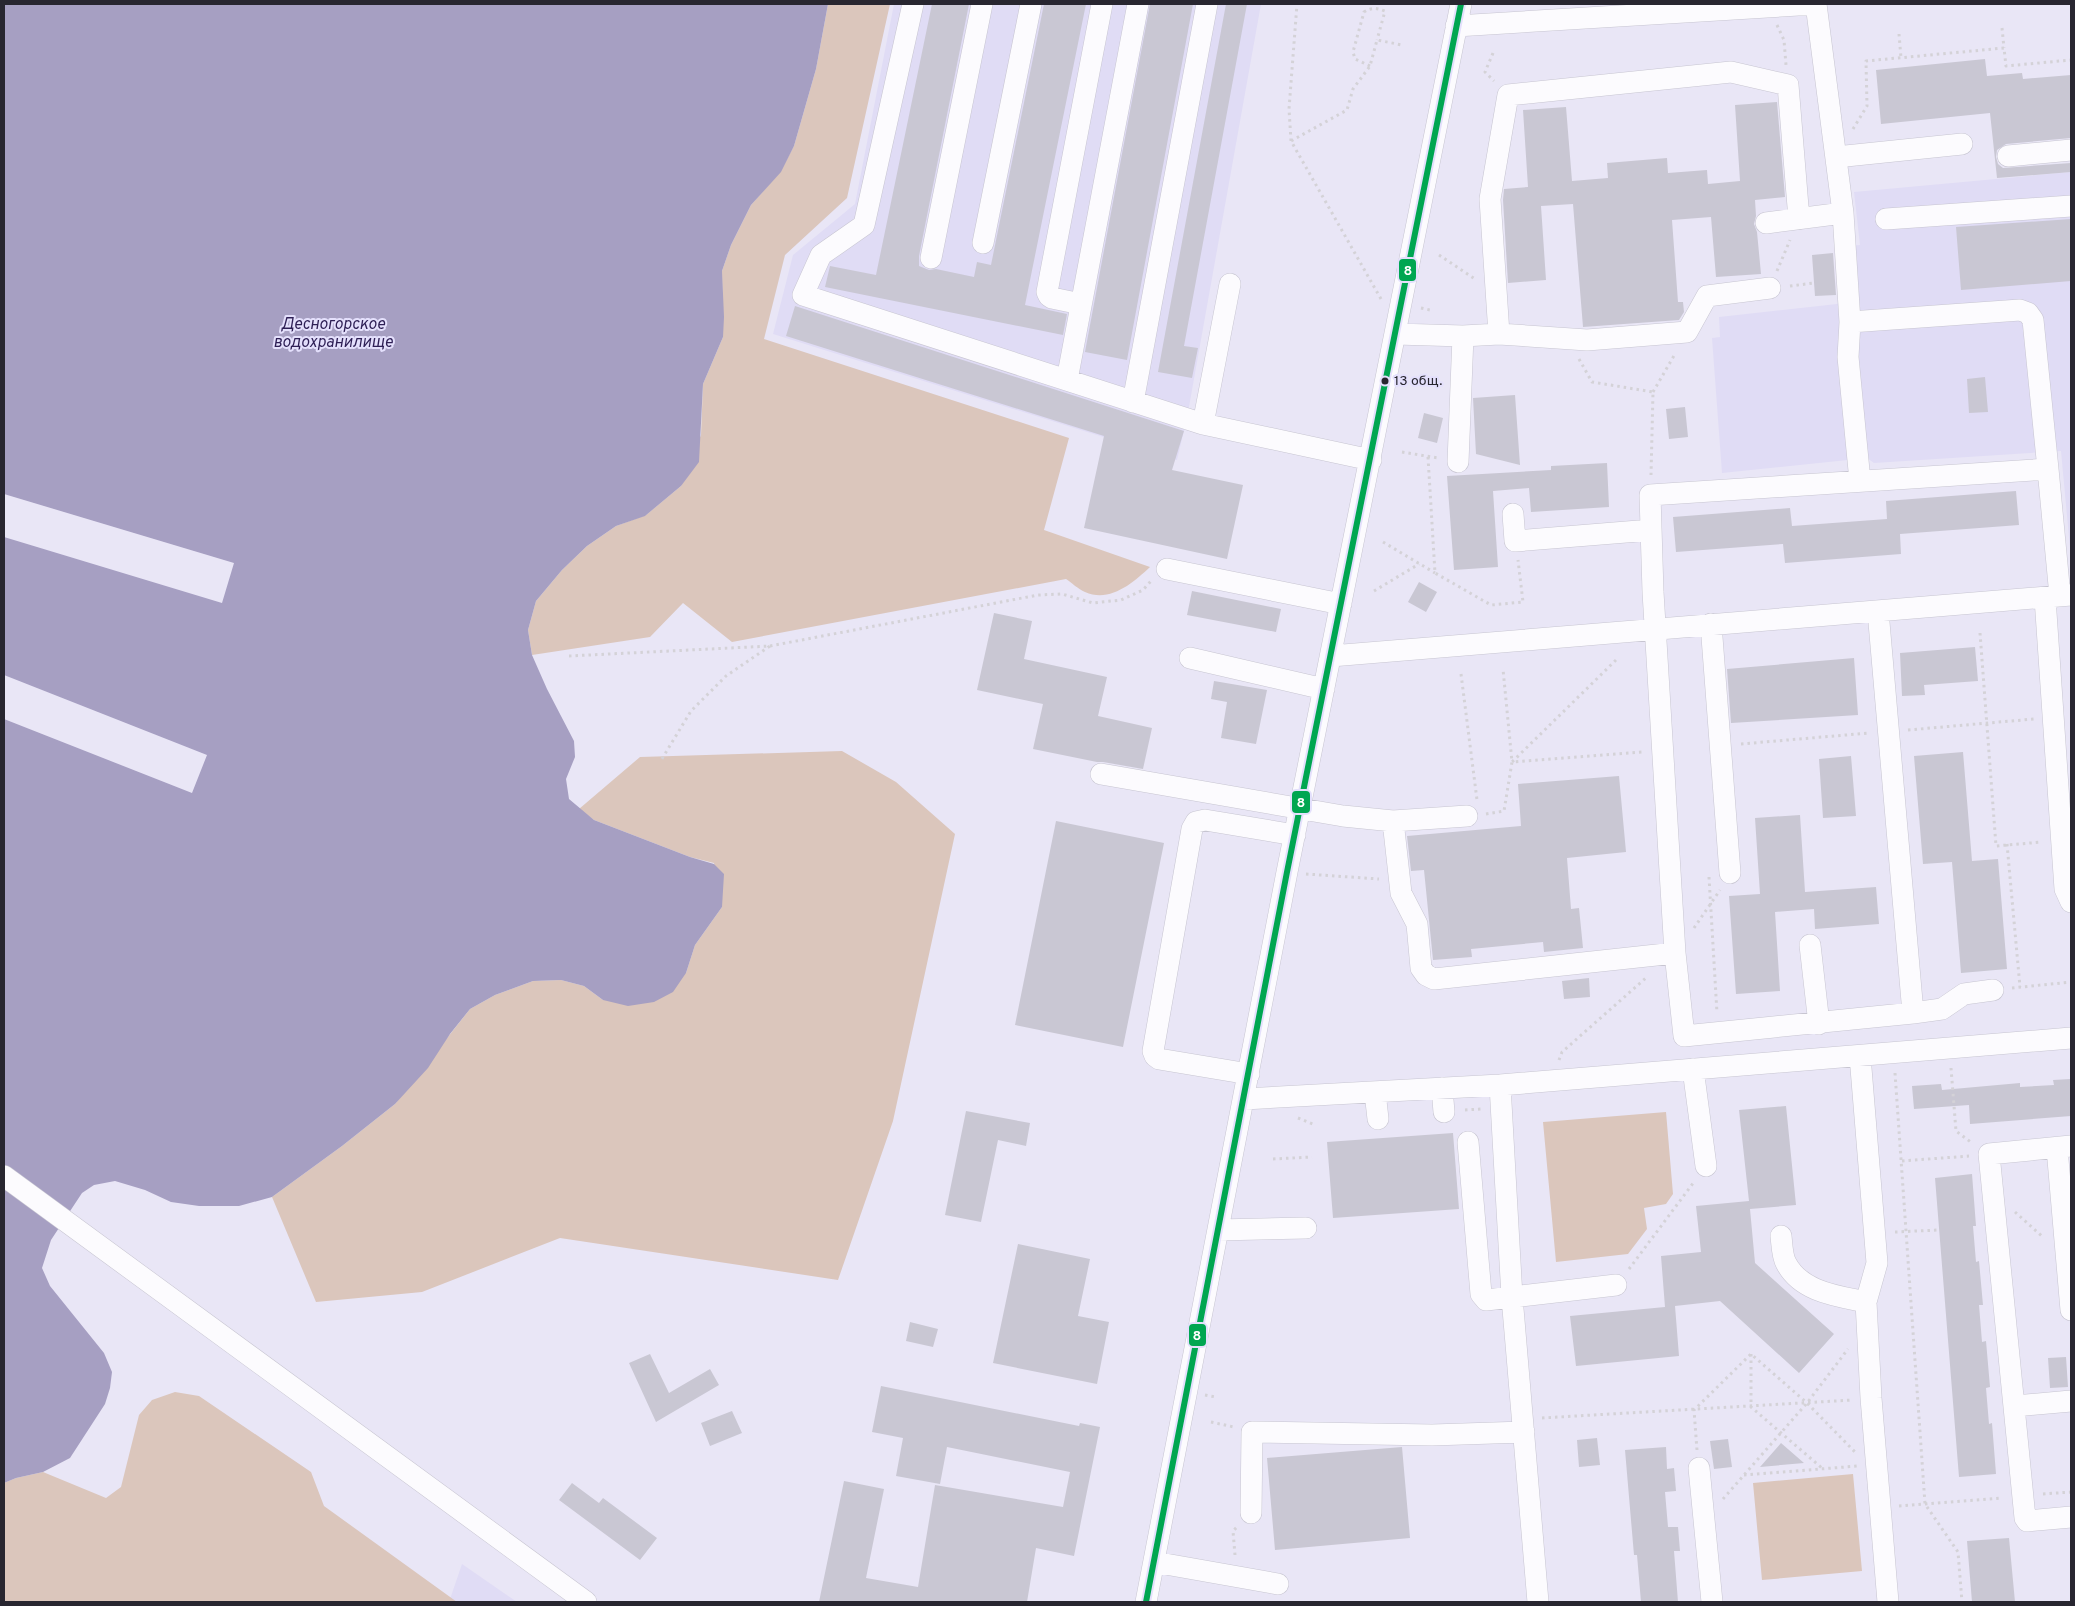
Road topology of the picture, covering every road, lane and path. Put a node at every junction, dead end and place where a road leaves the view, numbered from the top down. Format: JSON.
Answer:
{"nodes":[{"id":1,"x":913,"y":4,"type":"edge"},
{"id":2,"x":982,"y":4,"type":"edge"},
{"id":3,"x":1031,"y":4,"type":"edge"},
{"id":4,"x":1102,"y":4,"type":"edge"},
{"id":5,"x":1138,"y":4,"type":"edge"},
{"id":6,"x":1207,"y":4,"type":"edge"},
{"id":7,"x":1297,"y":4,"type":"edge"},
{"id":8,"x":1461,"y":4,"type":"edge"},
{"id":9,"x":1816,"y":4,"type":"edge"},
{"id":10,"x":1776,"y":24,"type":"dead end"},
{"id":11,"x":1456,"y":26,"type":"junction"},
{"id":12,"x":2002,"y":28,"type":"dead end"},
{"id":13,"x":1899,"y":34,"type":"dead end"},
{"id":14,"x":1377,"y":40,"type":"junction"},
{"id":15,"x":1402,"y":45,"type":"dead end"},
{"id":16,"x":2004,"y":48,"type":"junction"},
{"id":17,"x":1493,"y":52,"type":"dead end"},
{"id":18,"x":1901,"y":58,"type":"junction"},
{"id":19,"x":2071,"y":60,"type":"edge"},
{"id":20,"x":1370,"y":66,"type":"junction"},
{"id":21,"x":1786,"y":66,"type":"dead end"},
{"id":22,"x":1485,"y":72,"type":"dead end"},
{"id":23,"x":1867,"y":106,"type":"dead end"},
{"id":24,"x":1292,"y":141,"type":"junction"},
{"id":25,"x":1962,"y":144,"type":"dead end"},
{"id":26,"x":2071,"y":150,"type":"edge"},
{"id":27,"x":2008,"y":156,"type":"dead end"},
{"id":28,"x":1836,"y":157,"type":"junction"},
{"id":29,"x":2071,"y":206,"type":"edge"},
{"id":30,"x":1843,"y":213,"type":"junction"},
{"id":31,"x":1799,"y":219,"type":"junction"},
{"id":32,"x":1886,"y":219,"type":"dead end"},
{"id":33,"x":1766,"y":222,"type":"dead end"},
{"id":34,"x":982,"y":243,"type":"dead end"},
{"id":35,"x":1439,"y":255,"type":"dead end"},
{"id":36,"x":931,"y":258,"type":"dead end"},
{"id":37,"x":1230,"y":284,"type":"dead end"},
{"id":38,"x":1770,"y":288,"type":"joint"},
{"id":39,"x":1496,"y":293,"type":"junction"},
{"id":40,"x":1389,"y":302,"type":"dead end"},
{"id":41,"x":1081,"y":304,"type":"junction"},
{"id":42,"x":1850,"y":322,"type":"junction"},
{"id":43,"x":1688,"y":332,"type":"junction"},
{"id":44,"x":1396,"y":334,"type":"junction"},
{"id":45,"x":1499,"y":334,"type":"junction"},
{"id":46,"x":1463,"y":336,"type":"junction"},
{"id":47,"x":1568,"y":337,"type":"junction"},
{"id":48,"x":1067,"y":380,"type":"junction"},
{"id":49,"x":1653,"y":392,"type":"junction"},
{"id":50,"x":1133,"y":402,"type":"junction"},
{"id":51,"x":1203,"y":424,"type":"junction"},
{"id":52,"x":1402,"y":452,"type":"dead end"},
{"id":53,"x":1428,"y":457,"type":"junction"},
{"id":54,"x":1371,"y":460,"type":"junction"},
{"id":55,"x":1458,"y":462,"type":"joint"},
{"id":56,"x":2048,"y":469,"type":"junction"},
{"id":57,"x":1860,"y":482,"type":"junction"},
{"id":58,"x":1650,"y":495,"type":"junction"},
{"id":59,"x":1513,"y":514,"type":"dead end"},
{"id":60,"x":1651,"y":530,"type":"junction"},
{"id":61,"x":1515,"y":541,"type":"junction"},
{"id":62,"x":1383,"y":542,"type":"dead end"},
{"id":63,"x":1419,"y":564,"type":"junction"},
{"id":64,"x":1167,"y":569,"type":"joint"},
{"id":65,"x":1435,"y":573,"type":"junction"},
{"id":66,"x":1374,"y":591,"type":"dead end"},
{"id":67,"x":2059,"y":596,"type":"edge"},
{"id":68,"x":1341,"y":604,"type":"junction"},
{"id":69,"x":1878,"y":611,"type":"junction"},
{"id":70,"x":1711,"y":624,"type":"junction"},
{"id":71,"x":1656,"y":629,"type":"junction"},
{"id":72,"x":1980,"y":633,"type":"dead end"},
{"id":73,"x":770,"y":646,"type":"junction"},
{"id":74,"x":569,"y":656,"type":"dead end"},
{"id":75,"x":1331,"y":656,"type":"junction"},
{"id":76,"x":1190,"y":658,"type":"dead end"},
{"id":77,"x":1616,"y":660,"type":"dead end"},
{"id":78,"x":1503,"y":669,"type":"dead end"},
{"id":79,"x":1461,"y":674,"type":"dead end"},
{"id":80,"x":1324,"y":689,"type":"junction"},
{"id":81,"x":1663,"y":751,"type":"junction"},
{"id":82,"x":660,"y":762,"type":"dead end"},
{"id":83,"x":1512,"y":762,"type":"junction"},
{"id":84,"x":1101,"y":774,"type":"dead end"},
{"id":85,"x":1300,"y":808,"type":"junction"},
{"id":86,"x":1473,"y":815,"type":"junction"},
{"id":87,"x":1393,"y":821,"type":"junction"},
{"id":88,"x":1295,"y":835,"type":"junction"},
{"id":89,"x":2062,"y":840,"type":"junction"},
{"id":90,"x":2008,"y":844,"type":"junction"},
{"id":91,"x":1730,"y":873,"type":"dead end"},
{"id":92,"x":1303,"y":874,"type":"dead end"},
{"id":93,"x":1400,"y":880,"type":"junction"},
{"id":94,"x":2071,"y":902,"type":"edge"},
{"id":95,"x":1810,"y":945,"type":"dead end"},
{"id":96,"x":1675,"y":953,"type":"junction"},
{"id":97,"x":2071,"y":982,"type":"edge"},
{"id":98,"x":2020,"y":987,"type":"junction"},
{"id":99,"x":2001,"y":989,"type":"joint"},
{"id":100,"x":1913,"y":1013,"type":"junction"},
{"id":101,"x":1819,"y":1024,"type":"junction"},
{"id":102,"x":2071,"y":1038,"type":"edge"},
{"id":103,"x":1860,"y":1056,"type":"junction"},
{"id":104,"x":1954,"y":1060,"type":"dead end"},
{"id":105,"x":1693,"y":1069,"type":"junction"},
{"id":106,"x":1895,"y":1072,"type":"dead end"},
{"id":107,"x":1249,"y":1074,"type":"junction"},
{"id":108,"x":1500,"y":1085,"type":"junction"},
{"id":109,"x":1442,"y":1088,"type":"junction"},
{"id":110,"x":1375,"y":1092,"type":"junction"},
{"id":111,"x":1244,"y":1099,"type":"junction"},
{"id":112,"x":1486,"y":1108,"type":"dead end"},
{"id":113,"x":1454,"y":1111,"type":"joint"},
{"id":114,"x":1378,"y":1119,"type":"dead end"},
{"id":115,"x":1468,"y":1142,"type":"dead end"},
{"id":116,"x":2064,"y":1147,"type":"edge"},
{"id":117,"x":1989,"y":1154,"type":"junction"},
{"id":118,"x":1312,"y":1157,"type":"dead end"},
{"id":119,"x":1954,"y":1157,"type":"dead end"},
{"id":120,"x":1273,"y":1159,"type":"dead end"},
{"id":121,"x":1902,"y":1161,"type":"junction"},
{"id":122,"x":1706,"y":1166,"type":"joint"},
{"id":123,"x":4,"y":1176,"type":"edge"},
{"id":124,"x":1993,"y":1192,"type":"junction"},
{"id":125,"x":1306,"y":1228,"type":"dead end"},
{"id":126,"x":1218,"y":1230,"type":"junction"},
{"id":127,"x":1939,"y":1230,"type":"dead end"},
{"id":128,"x":1906,"y":1231,"type":"junction"},
{"id":129,"x":1892,"y":1232,"type":"dead end"},
{"id":130,"x":1781,"y":1236,"type":"dead end"},
{"id":131,"x":2066,"y":1257,"type":"junction"},
{"id":132,"x":1616,"y":1286,"type":"joint"},
{"id":133,"x":1512,"y":1297,"type":"junction"},
{"id":134,"x":1866,"y":1302,"type":"junction"},
{"id":135,"x":2071,"y":1310,"type":"edge"},
{"id":136,"x":1867,"y":1324,"type":"junction"},
{"id":137,"x":1751,"y":1354,"type":"junction"},
{"id":138,"x":1202,"y":1394,"type":"dead end"},
{"id":139,"x":1216,"y":1398,"type":"dead end"},
{"id":140,"x":1871,"y":1398,"type":"junction"},
{"id":141,"x":2071,"y":1401,"type":"edge"},
{"id":142,"x":1807,"y":1403,"type":"junction"},
{"id":143,"x":1751,"y":1406,"type":"junction"},
{"id":144,"x":2015,"y":1406,"type":"junction"},
{"id":145,"x":1694,"y":1410,"type":"junction"},
{"id":146,"x":1531,"y":1425,"type":"junction"},
{"id":147,"x":1781,"y":1432,"type":"junction"},
{"id":148,"x":1699,"y":1468,"type":"joint"},
{"id":149,"x":1823,"y":1469,"type":"junction"},
{"id":150,"x":1873,"y":1471,"type":"junction"},
{"id":151,"x":2071,"y":1492,"type":"edge"},
{"id":152,"x":2023,"y":1496,"type":"junction"},
{"id":153,"x":1926,"y":1504,"type":"junction"},
{"id":154,"x":1881,"y":1508,"type":"junction"},
{"id":155,"x":1251,"y":1513,"type":"dead end"},
{"id":156,"x":2071,"y":1517,"type":"edge"},
{"id":157,"x":1154,"y":1562,"type":"junction"},
{"id":158,"x":1278,"y":1584,"type":"dead end"},
{"id":159,"x":586,"y":1602,"type":"edge"},
{"id":160,"x":1146,"y":1602,"type":"edge"},
{"id":161,"x":1538,"y":1602,"type":"edge"},
{"id":162,"x":1712,"y":1602,"type":"edge"},
{"id":163,"x":1888,"y":1602,"type":"edge"},
{"id":164,"x":1962,"y":1602,"type":"edge"}],
"edges":[{"from":1,"to":48,"type":"street"},
{"from":2,"to":36,"type":"street"},
{"from":3,"to":34,"type":"street"},
{"from":4,"to":41,"type":"street"},
{"from":5,"to":41,"type":"street"},
{"from":6,"to":50,"type":"street"},
{"from":7,"to":24,"type":"path"},
{"from":8,"to":11,"type":"street"},
{"from":9,"to":11,"type":"street"},
{"from":9,"to":28,"type":"street"},
{"from":10,"to":21,"type":"path"},
{"from":11,"to":44,"type":"street"},
{"from":12,"to":16,"type":"path"},
{"from":13,"to":18,"type":"path"},
{"from":14,"to":15,"type":"path"},
{"from":14,"to":20,"type":"path"},
{"from":14,"to":20,"type":"path"},
{"from":16,"to":18,"type":"path"},
{"from":16,"to":19,"type":"path"},
{"from":17,"to":22,"type":"path"},
{"from":18,"to":23,"type":"path"},
{"from":20,"to":24,"type":"path"},
{"from":24,"to":40,"type":"path"},
{"from":25,"to":28,"type":"street"},
{"from":26,"to":27,"type":"street"},
{"from":28,"to":30,"type":"street"},
{"from":29,"to":32,"type":"street"},
{"from":30,"to":31,"type":"street"},
{"from":30,"to":42,"type":"street"},
{"from":31,"to":33,"type":"street"},
{"from":31,"to":38,"type":"path"},
{"from":31,"to":39,"type":"street"},
{"from":35,"to":39,"type":"path"},
{"from":37,"to":51,"type":"street"},
{"from":38,"to":43,"type":"street"},
{"from":39,"to":45,"type":"street"},
{"from":41,"to":48,"type":"street"},
{"from":42,"to":56,"type":"street"},
{"from":42,"to":57,"type":"street"},
{"from":43,"to":47,"type":"street"},
{"from":43,"to":49,"type":"path"},
{"from":44,"to":46,"type":"street"},
{"from":44,"to":54,"type":"street"},
{"from":45,"to":46,"type":"street"},
{"from":45,"to":47,"type":"street"},
{"from":46,"to":55,"type":"street"},
{"from":47,"to":49,"type":"path"},
{"from":48,"to":50,"type":"street"},
{"from":49,"to":58,"type":"path"},
{"from":50,"to":51,"type":"street"},
{"from":51,"to":54,"type":"street"},
{"from":52,"to":53,"type":"path"},
{"from":53,"to":55,"type":"path"},
{"from":53,"to":65,"type":"path"},
{"from":54,"to":68,"type":"street"},
{"from":56,"to":57,"type":"street"},
{"from":56,"to":67,"type":"street"},
{"from":57,"to":58,"type":"street"},
{"from":58,"to":60,"type":"street"},
{"from":59,"to":61,"type":"street"},
{"from":60,"to":61,"type":"street"},
{"from":60,"to":71,"type":"street"},
{"from":61,"to":65,"type":"path"},
{"from":62,"to":63,"type":"path"},
{"from":63,"to":65,"type":"path"},
{"from":63,"to":66,"type":"path"},
{"from":64,"to":68,"type":"street"},
{"from":64,"to":73,"type":"path"},
{"from":67,"to":69,"type":"street"},
{"from":67,"to":89,"type":"street"},
{"from":68,"to":75,"type":"street"},
{"from":69,"to":70,"type":"street"},
{"from":69,"to":100,"type":"street"},
{"from":70,"to":71,"type":"street"},
{"from":70,"to":91,"type":"street"},
{"from":71,"to":75,"type":"street"},
{"from":71,"to":81,"type":"street"},
{"from":72,"to":90,"type":"path"},
{"from":73,"to":74,"type":"path"},
{"from":73,"to":82,"type":"path"},
{"from":75,"to":80,"type":"street"},
{"from":76,"to":80,"type":"street"},
{"from":77,"to":83,"type":"path"},
{"from":78,"to":83,"type":"path"},
{"from":79,"to":86,"type":"path"},
{"from":80,"to":85,"type":"street"},
{"from":81,"to":83,"type":"path"},
{"from":81,"to":96,"type":"street"},
{"from":83,"to":86,"type":"path"},
{"from":84,"to":85,"type":"street"},
{"from":85,"to":87,"type":"street"},
{"from":85,"to":88,"type":"street"},
{"from":86,"to":87,"type":"street"},
{"from":87,"to":93,"type":"street"},
{"from":88,"to":107,"type":"street"},
{"from":88,"to":107,"type":"street"},
{"from":89,"to":90,"type":"path"},
{"from":89,"to":94,"type":"street"},
{"from":90,"to":98,"type":"path"},
{"from":92,"to":93,"type":"path"},
{"from":93,"to":96,"type":"street"},
{"from":95,"to":101,"type":"street"},
{"from":96,"to":101,"type":"street"},
{"from":97,"to":98,"type":"path"},
{"from":98,"to":99,"type":"path"},
{"from":99,"to":100,"type":"street"},
{"from":100,"to":101,"type":"street"},
{"from":102,"to":103,"type":"street"},
{"from":103,"to":105,"type":"street"},
{"from":103,"to":134,"type":"street"},
{"from":104,"to":117,"type":"path"},
{"from":105,"to":108,"type":"street"},
{"from":105,"to":122,"type":"street"},
{"from":106,"to":121,"type":"path"},
{"from":107,"to":111,"type":"street"},
{"from":108,"to":109,"type":"street"},
{"from":108,"to":133,"type":"street"},
{"from":109,"to":110,"type":"street"},
{"from":109,"to":113,"type":"street"},
{"from":110,"to":111,"type":"street"},
{"from":110,"to":114,"type":"street"},
{"from":111,"to":126,"type":"street"},
{"from":112,"to":113,"type":"path"},
{"from":115,"to":133,"type":"street"},
{"from":116,"to":117,"type":"street"},
{"from":116,"to":131,"type":"street"},
{"from":117,"to":124,"type":"street"},
{"from":118,"to":120,"type":"path"},
{"from":119,"to":121,"type":"path"},
{"from":121,"to":128,"type":"path"},
{"from":122,"to":132,"type":"path"},
{"from":123,"to":159,"type":"street"},
{"from":124,"to":131,"type":"path"},
{"from":124,"to":144,"type":"street"},
{"from":125,"to":126,"type":"street"},
{"from":126,"to":157,"type":"street"},
{"from":127,"to":128,"type":"path"},
{"from":128,"to":129,"type":"path"},
{"from":128,"to":153,"type":"path"},
{"from":130,"to":134,"type":"street"},
{"from":131,"to":135,"type":"street"},
{"from":132,"to":133,"type":"street"},
{"from":133,"to":146,"type":"street"},
{"from":134,"to":136,"type":"street"},
{"from":136,"to":140,"type":"street"},
{"from":136,"to":142,"type":"path"},
{"from":137,"to":142,"type":"path"},
{"from":137,"to":143,"type":"path"},
{"from":137,"to":145,"type":"path"},
{"from":138,"to":139,"type":"path"},
{"from":140,"to":142,"type":"path"},
{"from":140,"to":150,"type":"street"},
{"from":141,"to":144,"type":"street"},
{"from":142,"to":143,"type":"path"},
{"from":142,"to":147,"type":"path"},
{"from":142,"to":150,"type":"path"},
{"from":143,"to":145,"type":"path"},
{"from":143,"to":147,"type":"path"},
{"from":144,"to":152,"type":"street"},
{"from":145,"to":146,"type":"path"},
{"from":145,"to":148,"type":"path"},
{"from":146,"to":155,"type":"street"},
{"from":146,"to":161,"type":"street"},
{"from":147,"to":149,"type":"path"},
{"from":147,"to":149,"type":"path"},
{"from":148,"to":162,"type":"street"},
{"from":149,"to":150,"type":"path"},
{"from":150,"to":154,"type":"street"},
{"from":151,"to":152,"type":"path"},
{"from":152,"to":153,"type":"path"},
{"from":152,"to":156,"type":"street"},
{"from":153,"to":154,"type":"path"},
{"from":153,"to":164,"type":"path"},
{"from":154,"to":163,"type":"street"},
{"from":157,"to":158,"type":"street"},
{"from":157,"to":160,"type":"street"}]}
